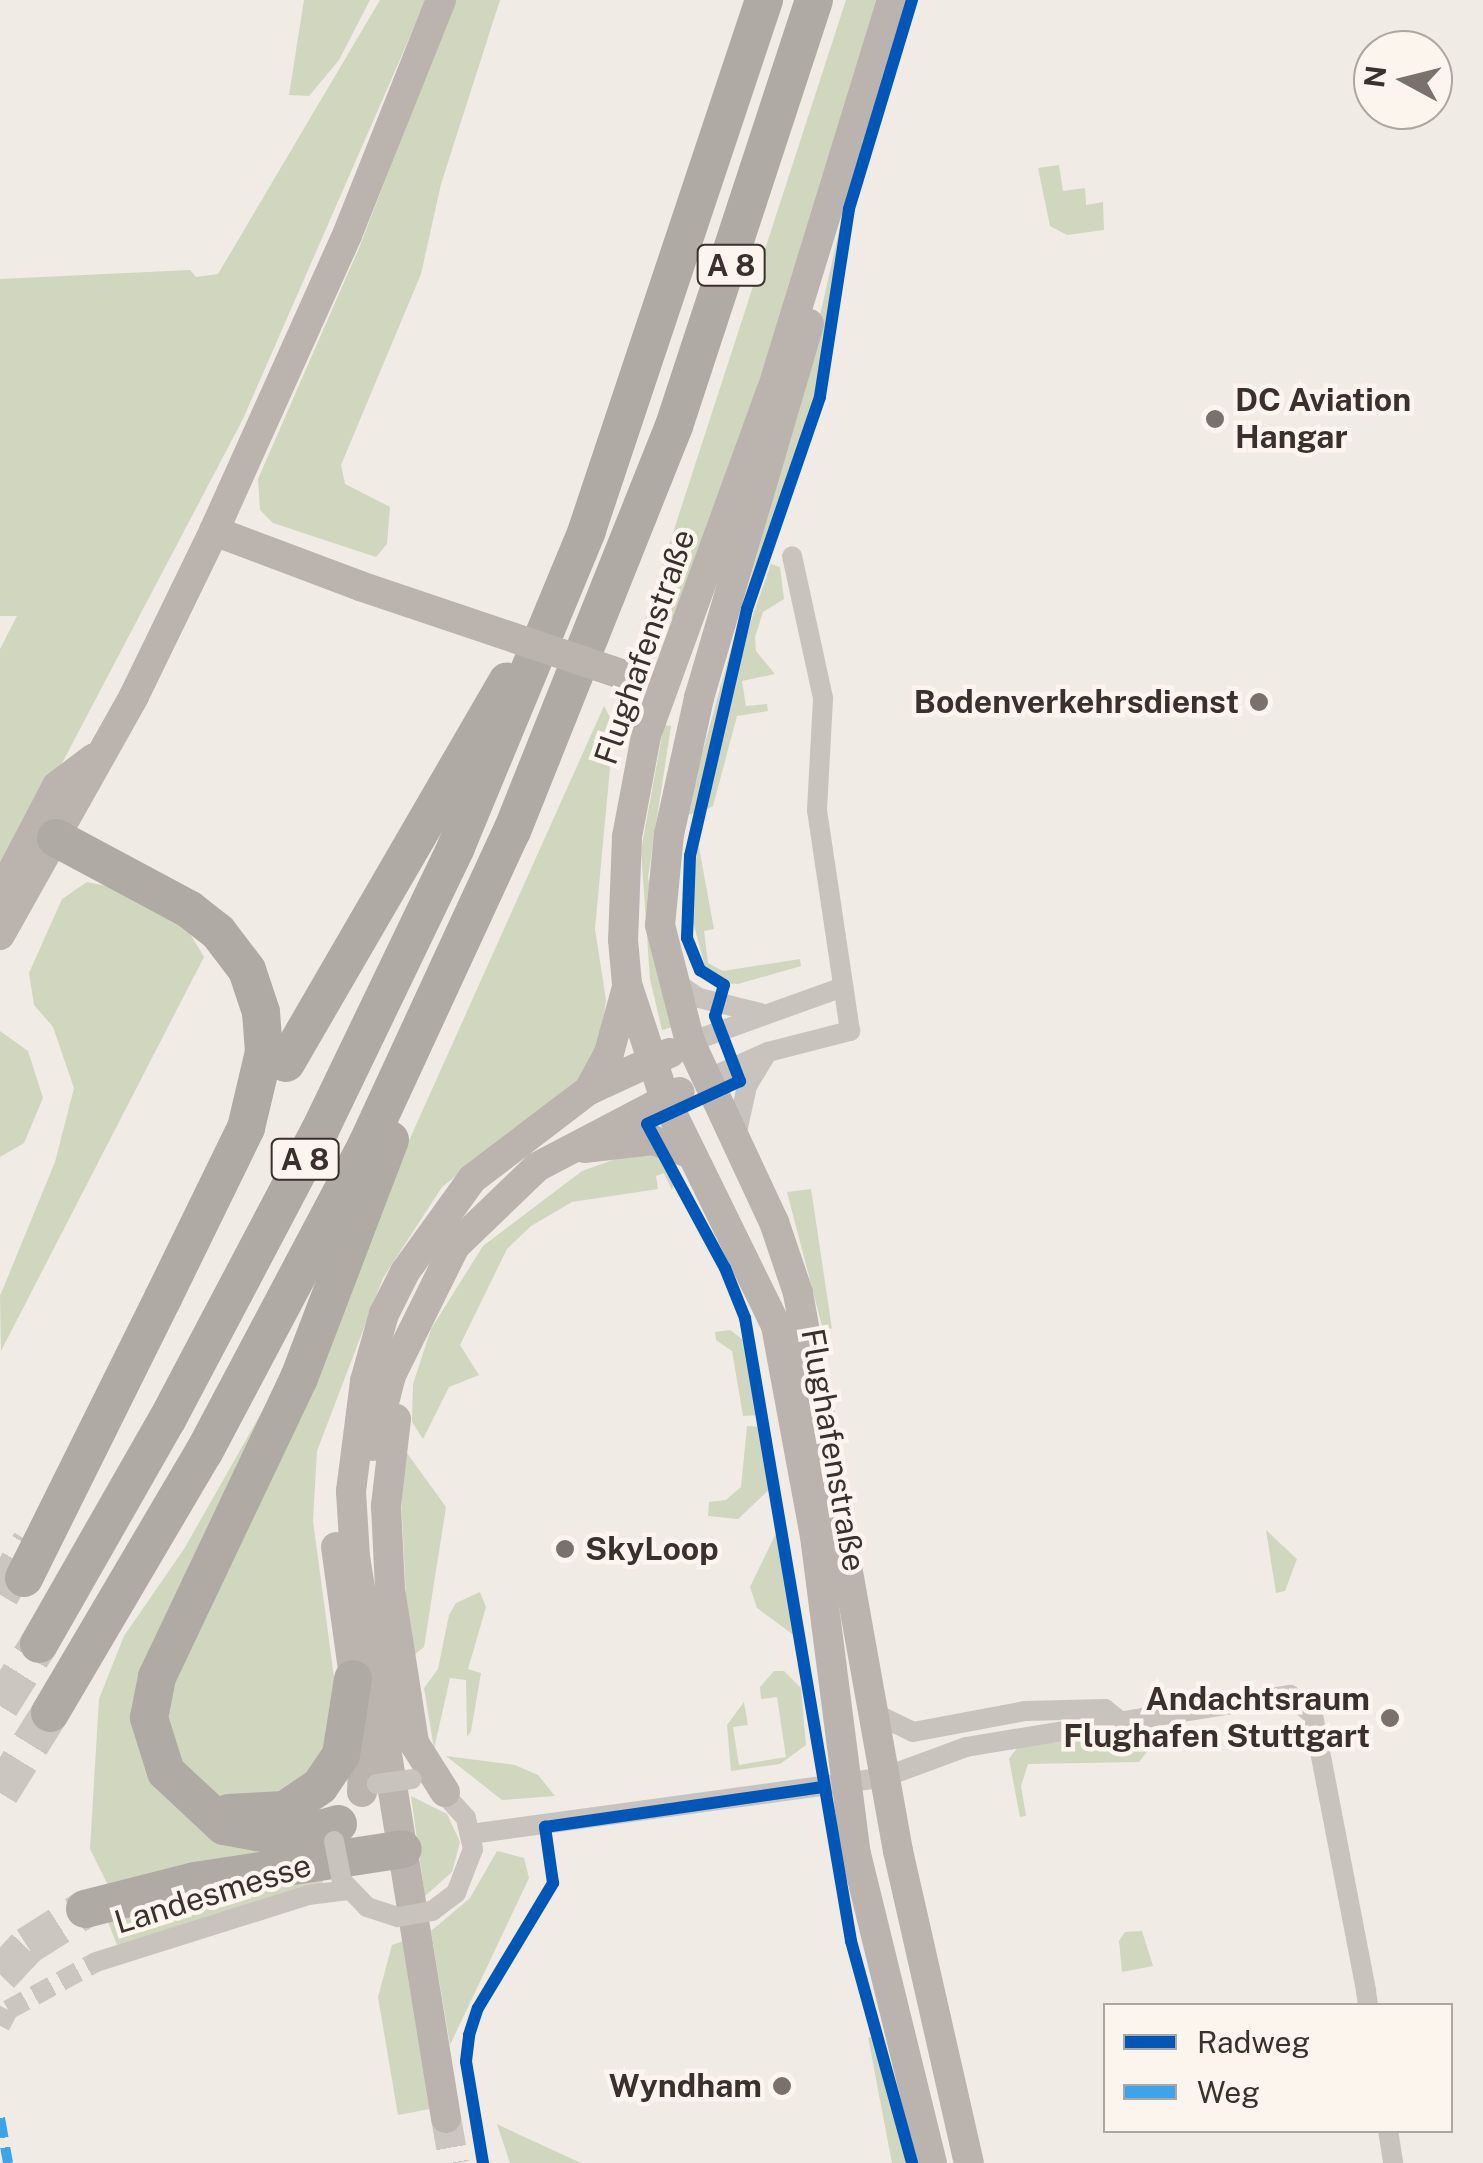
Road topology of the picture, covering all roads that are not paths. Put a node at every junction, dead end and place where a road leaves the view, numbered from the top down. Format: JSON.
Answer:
{"nodes":[{"id":1,"x":442,"y":0,"type":"edge"},
{"id":2,"x":764,"y":0,"type":"edge"},
{"id":3,"x":814,"y":0,"type":"edge"},
{"id":4,"x":892,"y":0,"type":"edge"},
{"id":5,"x":838,"y":174,"type":"junction"},
{"id":6,"x":214,"y":531,"type":"junction"},
{"id":7,"x":792,"y":556,"type":"dead end"},
{"id":8,"x":536,"y":657,"type":"junction"},
{"id":9,"x":663,"y":688,"type":"junction"},
{"id":10,"x":699,"y":698,"type":"junction"},
{"id":11,"x":104,"y":750,"type":"junction"},
{"id":12,"x":56,"y":838,"type":"junction"},
{"id":13,"x":0,"y":895,"type":"edge"},
{"id":14,"x":0,"y":935,"type":"edge"},
{"id":15,"x":670,"y":979,"type":"junction"},
{"id":16,"x":628,"y":984,"type":"junction"},
{"id":17,"x":843,"y":987,"type":"junction"},
{"id":18,"x":762,"y":1014,"type":"junction"},
{"id":19,"x":690,"y":1042,"type":"junction"},
{"id":20,"x":768,"y":1052,"type":"junction"},
{"id":21,"x":651,"y":1062,"type":"junction"},
{"id":22,"x":286,"y":1063,"type":"dead end"},
{"id":23,"x":704,"y":1080,"type":"junction"},
{"id":24,"x":393,"y":1090,"type":"junction"},
{"id":25,"x":589,"y":1090,"type":"junction"},
{"id":26,"x":665,"y":1100,"type":"junction"},
{"id":27,"x":734,"y":1141,"type":"junction"},
{"id":28,"x":571,"y":1146,"type":"junction"},
{"id":29,"x":690,"y":1154,"type":"junction"},
{"id":30,"x":419,"y":1309,"type":"junction"},
{"id":31,"x":384,"y":1314,"type":"junction"},
{"id":32,"x":24,"y":1578,"type":"tunnel mouth"},
{"id":33,"x":368,"y":1614,"type":"junction"},
{"id":34,"x":39,"y":1644,"type":"tunnel mouth"},
{"id":35,"x":353,"y":1680,"type":"junction"},
{"id":36,"x":50,"y":1712,"type":"tunnel mouth"},
{"id":37,"x":874,"y":1714,"type":"junction"},
{"id":38,"x":1120,"y":1722,"type":"junction"},
{"id":39,"x":996,"y":1731,"type":"junction"},
{"id":40,"x":885,"y":1776,"type":"junction"},
{"id":41,"x":846,"y":1783,"type":"junction"},
{"id":42,"x":369,"y":1788,"type":"junction"},
{"id":43,"x":445,"y":1792,"type":"junction"},
{"id":44,"x":202,"y":1809,"type":"junction"},
{"id":45,"x":336,"y":1833,"type":"junction"},
{"id":46,"x":471,"y":1834,"type":"junction"},
{"id":47,"x":403,"y":1849,"type":"junction"},
{"id":48,"x":344,"y":1884,"type":"junction"},
{"id":49,"x":84,"y":1908,"type":"tunnel mouth"},
{"id":50,"x":96,"y":1962,"type":"tunnel mouth"},
{"id":51,"x":1367,"y":2003,"type":"edge"},
{"id":52,"x":446,"y":2118,"type":"tunnel mouth"},
{"id":53,"x":1388,"y":2133,"type":"edge"},
{"id":54,"x":932,"y":2163,"type":"edge"},
{"id":55,"x":969,"y":2163,"type":"edge"},
{"id":56,"x":1393,"y":2163,"type":"edge"}],
"edges":[{"from":1,"to":6,"type":"main road"},
{"from":2,"to":8,"type":"highway","number":"A 8"},
{"from":3,"to":24,"type":"highway","number":"A 8"},
{"from":4,"to":5,"type":"main road","name":"Flughafenstraße"},
{"from":5,"to":9,"type":"main road","name":"Flughafenstraße"},
{"from":5,"to":10,"type":"main road","name":"Flughafenstraße"},
{"from":6,"to":9,"type":"main road","bridge":true},
{"from":6,"to":11,"type":"main road"},
{"from":7,"to":17,"type":"street"},
{"from":8,"to":22,"type":"highway"},
{"from":8,"to":34,"type":"highway","number":"A 8"},
{"from":9,"to":10,"type":"main road"},
{"from":9,"to":16,"type":"main road","name":"Flughafenstraße"},
{"from":10,"to":15,"type":"main road","name":"Flughafenstraße"},
{"from":11,"to":12,"type":"main road"},
{"from":11,"to":13,"type":"main road"},
{"from":12,"to":14,"type":"main road"},
{"from":12,"to":32,"type":"highway","bridge":true},
{"from":15,"to":18,"type":"street"},
{"from":15,"to":19,"type":"main road","name":"Flughafenstraße"},
{"from":16,"to":21,"type":"main road","name":"Flughafenstraße"},
{"from":16,"to":25,"type":"main road"},
{"from":17,"to":18,"type":"street"},
{"from":17,"to":20,"type":"street"},
{"from":18,"to":19,"type":"street"},
{"from":19,"to":21,"type":"main road"},
{"from":19,"to":23,"type":"main road","name":"Flughafenstraße"},
{"from":20,"to":23,"type":"street"},
{"from":20,"to":27,"type":"street"},
{"from":21,"to":25,"type":"main road"},
{"from":21,"to":26,"type":"main road","name":"Flughafenstraße"},
{"from":23,"to":26,"type":"main road"},
{"from":23,"to":27,"type":"main road","name":"Flughafenstraße"},
{"from":24,"to":36,"type":"highway","number":"A 8"},
{"from":24,"to":44,"type":"highway"},
{"from":25,"to":31,"type":"main road"},
{"from":26,"to":28,"type":"main road"},
{"from":26,"to":29,"type":"main road","name":"Flughafenstraße"},
{"from":27,"to":37,"type":"main road","name":"Flughafenstraße"},
{"from":28,"to":29,"type":"main road"},
{"from":28,"to":30,"type":"main road"},
{"from":29,"to":41,"type":"main road","name":"Flughafenstraße"},
{"from":30,"to":33,"type":"main road"},
{"from":30,"to":43,"type":"main road"},
{"from":31,"to":33,"type":"main road"},
{"from":31,"to":35,"type":"main road"},
{"from":33,"to":47,"type":"main road"},
{"from":35,"to":42,"type":"main road"},
{"from":35,"to":44,"type":"highway"},
{"from":37,"to":39,"type":"street"},
{"from":37,"to":40,"type":"main road","name":"Flughafenstraße"},
{"from":38,"to":39,"type":"street"},
{"from":38,"to":39,"type":"street"},
{"from":38,"to":51,"type":"street","bridge":true},
{"from":39,"to":40,"type":"street"},
{"from":40,"to":41,"type":"street"},
{"from":40,"to":55,"type":"main road","name":"Flughafenstraße"},
{"from":41,"to":46,"type":"street"},
{"from":41,"to":54,"type":"main road","name":"Flughafenstraße"},
{"from":42,"to":43,"type":"street","bridge":true},
{"from":42,"to":45,"type":"street"},
{"from":43,"to":46,"type":"street"},
{"from":44,"to":45,"type":"highway"},
{"from":45,"to":48,"type":"street","bridge":true},
{"from":46,"to":48,"type":"street","bridge":true},
{"from":47,"to":49,"type":"highway"},
{"from":47,"to":52,"type":"main road"},
{"from":48,"to":50,"type":"street","name":"Landesmesse"},
{"from":53,"to":56,"type":"street"}]}
